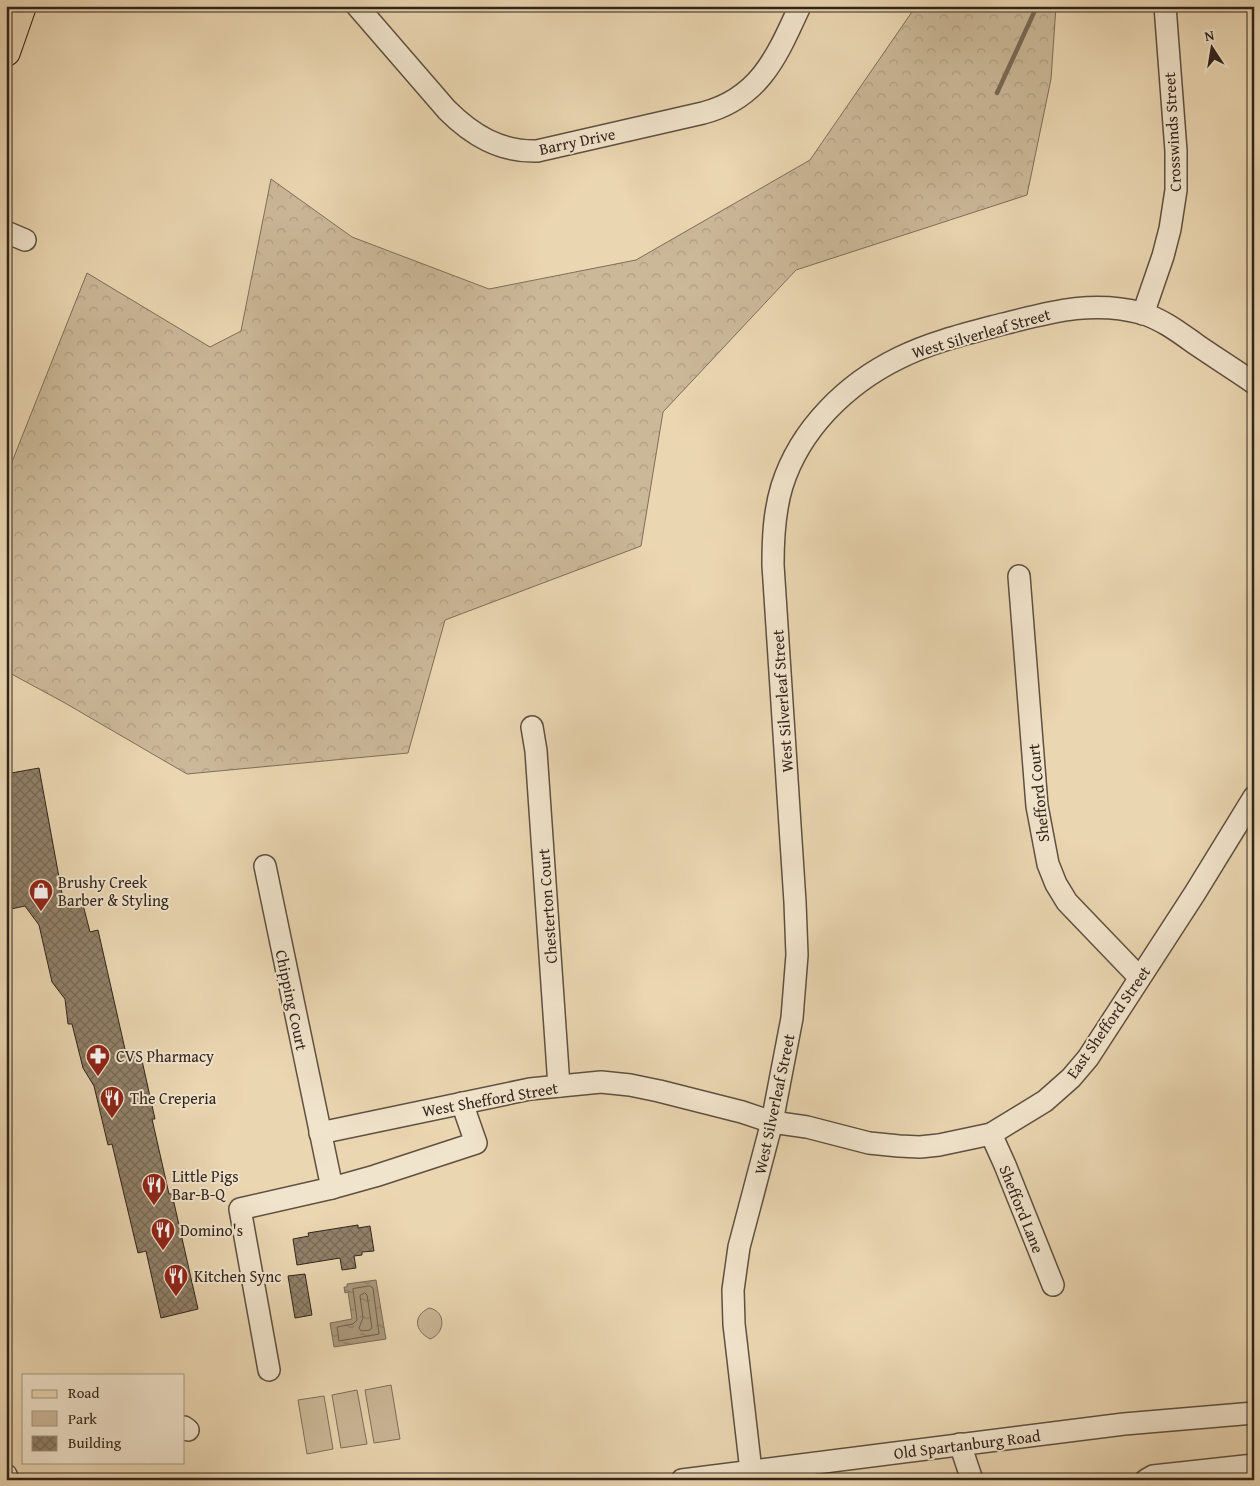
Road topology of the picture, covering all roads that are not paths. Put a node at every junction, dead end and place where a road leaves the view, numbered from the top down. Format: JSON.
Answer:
{"nodes":[{"id":1,"x":22,"y":6,"type":"edge"},
{"id":2,"x":357,"y":6,"type":"edge"},
{"id":3,"x":800,"y":6,"type":"edge"},
{"id":4,"x":1165,"y":6,"type":"edge"},
{"id":5,"x":8,"y":39,"type":"edge"},
{"id":6,"x":1143,"y":314,"type":"junction"},
{"id":7,"x":1254,"y":383,"type":"edge"},
{"id":8,"x":1019,"y":576,"type":"dead end"},
{"id":9,"x":532,"y":727,"type":"dead end"},
{"id":10,"x":1254,"y":797,"type":"edge"},
{"id":11,"x":265,"y":866,"type":"dead end"},
{"id":12,"x":1139,"y":978,"type":"junction"},
{"id":13,"x":559,"y":1086,"type":"junction"},
{"id":14,"x":462,"y":1103,"type":"junction"},
{"id":15,"x":772,"y":1122,"type":"junction"},
{"id":16,"x":320,"y":1133,"type":"junction"},
{"id":17,"x":991,"y":1134,"type":"junction"},
{"id":18,"x":332,"y":1188,"type":"junction"},
{"id":19,"x":1053,"y":1285,"type":"dead end"},
{"id":20,"x":270,"y":1370,"type":"dead end"},
{"id":21,"x":1254,"y":1413,"type":"edge"},
{"id":22,"x":960,"y":1444,"type":"junction"},
{"id":23,"x":1254,"y":1465,"type":"edge"},
{"id":24,"x":751,"y":1471,"type":"junction"},
{"id":25,"x":6,"y":1475,"type":"edge"},
{"id":26,"x":8,"y":1480,"type":"edge"},
{"id":27,"x":682,"y":1480,"type":"edge"},
{"id":28,"x":972,"y":1480,"type":"edge"},
{"id":29,"x":1146,"y":1480,"type":"edge"}],
"edges":[{"from":1,"to":5,"type":"main road"},
{"from":2,"to":3,"type":"street","name":"Barry Drive"},
{"from":4,"to":6,"type":"street","name":"Crosswinds Street"},
{"from":6,"to":7,"type":"street","name":"West Silverleaf Street"},
{"from":6,"to":15,"type":"street","name":"West Silverleaf Street"},
{"from":8,"to":12,"type":"street","name":"Shefford Court"},
{"from":9,"to":13,"type":"street","name":"Chesterton Court"},
{"from":10,"to":12,"type":"street","name":"East Shefford Street"},
{"from":11,"to":16,"type":"street","name":"Chipping Court"},
{"from":12,"to":17,"type":"street","name":"East Shefford Street"},
{"from":13,"to":14,"type":"street","name":"West Shefford Street"},
{"from":13,"to":15,"type":"street","name":"West Shefford Street"},
{"from":14,"to":16,"type":"street","name":"West Shefford Street"},
{"from":14,"to":18,"type":"street"},
{"from":15,"to":17,"type":"street","name":"East Shefford Street"},
{"from":15,"to":24,"type":"street","name":"West Silverleaf Street"},
{"from":16,"to":18,"type":"street"},
{"from":17,"to":19,"type":"street","name":"Shefford Lane"},
{"from":18,"to":20,"type":"street"},
{"from":21,"to":22,"type":"street","name":"Old Spartanburg Road"},
{"from":22,"to":24,"type":"street","name":"Old Spartanburg Road"},
{"from":22,"to":28,"type":"street"},
{"from":23,"to":29,"type":"street"},
{"from":24,"to":27,"type":"street","name":"Old Spartanburg Road"},
{"from":25,"to":26,"type":"street"}]}
